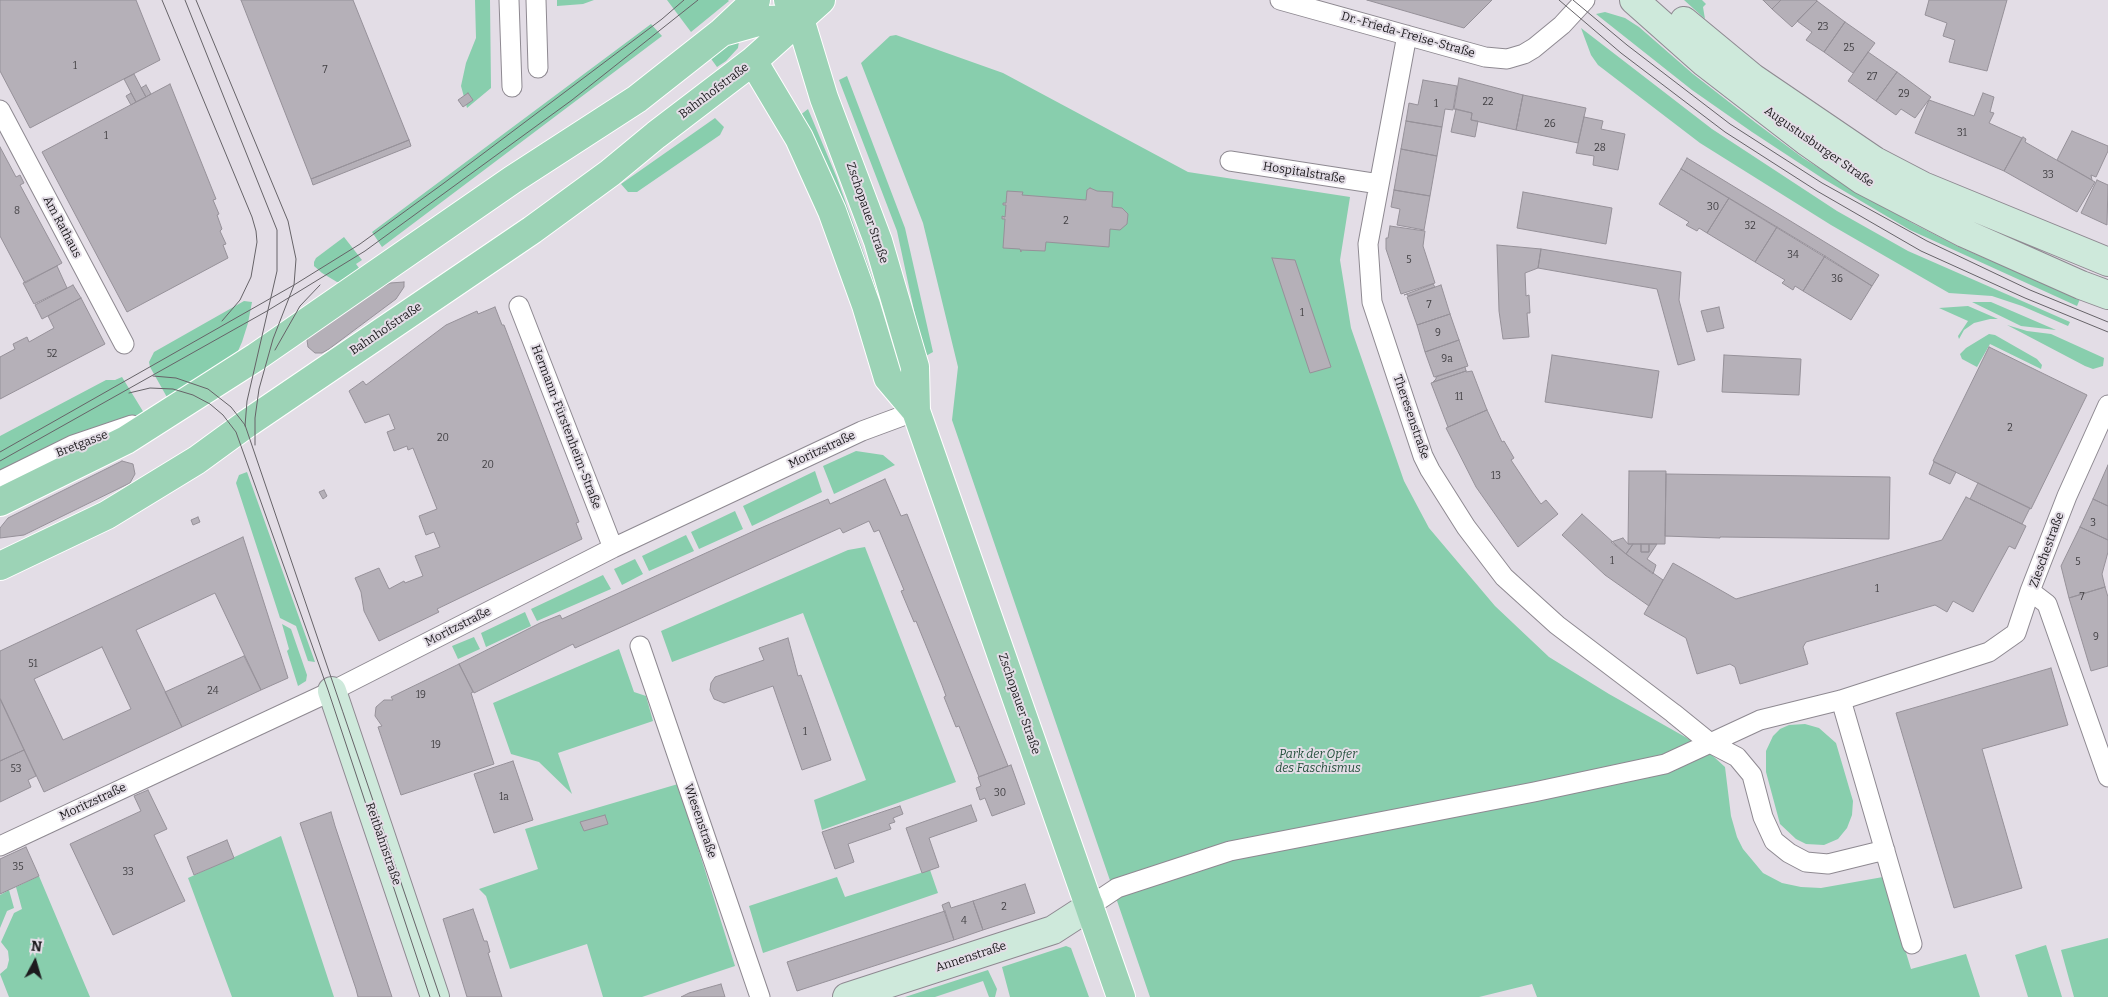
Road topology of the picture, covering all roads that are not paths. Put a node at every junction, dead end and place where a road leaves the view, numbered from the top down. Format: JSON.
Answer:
{"nodes":[{"id":1,"x":509,"y":0,"type":"edge"},
{"id":2,"x":536,"y":0,"type":"edge"},
{"id":3,"x":821,"y":0,"type":"edge"},
{"id":4,"x":1280,"y":0,"type":"edge"},
{"id":5,"x":1585,"y":0,"type":"edge"},
{"id":6,"x":1634,"y":0,"type":"edge"},
{"id":7,"x":1659,"y":0,"type":"edge"},
{"id":8,"x":764,"y":6,"type":"edge"},
{"id":9,"x":794,"y":10,"type":"edge"},
{"id":10,"x":1407,"y":35,"type":"junction"},
{"id":11,"x":752,"y":61,"type":"junction"},
{"id":12,"x":538,"y":68,"type":"dead end"},
{"id":13,"x":512,"y":87,"type":"dead end"},
{"id":14,"x":0,"y":110,"type":"edge"},
{"id":15,"x":1230,"y":162,"type":"dead end"},
{"id":16,"x":1379,"y":184,"type":"junction"},
{"id":17,"x":2108,"y":262,"type":"edge"},
{"id":18,"x":2108,"y":295,"type":"edge"},
{"id":19,"x":519,"y":306,"type":"dead end"},
{"id":20,"x":124,"y":344,"type":"dead end"},
{"id":21,"x":2108,"y":405,"type":"edge"},
{"id":22,"x":916,"y":411,"type":"junction"},
{"id":23,"x":167,"y":414,"type":"junction"},
{"id":24,"x":0,"y":481,"type":"edge"},
{"id":25,"x":0,"y":502,"type":"edge"},
{"id":26,"x":614,"y":548,"type":"junction"},
{"id":27,"x":0,"y":566,"type":"edge"},
{"id":28,"x":2030,"y":591,"type":"junction"},
{"id":29,"x":640,"y":646,"type":"dead end"},
{"id":30,"x":332,"y":691,"type":"junction"},
{"id":31,"x":1841,"y":700,"type":"junction"},
{"id":32,"x":1710,"y":743,"type":"junction"},
{"id":33,"x":2108,"y":777,"type":"edge"},
{"id":34,"x":0,"y":846,"type":"edge"},
{"id":35,"x":1885,"y":850,"type":"junction"},
{"id":36,"x":1090,"y":906,"type":"junction"},
{"id":37,"x":1912,"y":944,"type":"dead end"},
{"id":38,"x":435,"y":997,"type":"edge"},
{"id":39,"x":760,"y":997,"type":"edge"},
{"id":40,"x":847,"y":997,"type":"edge"},
{"id":41,"x":1121,"y":997,"type":"edge"}],
"edges":[{"from":1,"to":13,"type":"street"},
{"from":2,"to":12,"type":"street"},
{"from":3,"to":9,"type":"main road","name":"Bahnhofstraße"},
{"from":4,"to":10,"type":"street","name":"Dr.-Frieda-Freise-Straße"},
{"from":5,"to":10,"type":"street","name":"Dr.-Frieda-Freise-Straße"},
{"from":6,"to":18,"type":"main road","name":"Augustusburger Straße"},
{"from":7,"to":17,"type":"main road","name":"Augustusburger Straße"},
{"from":8,"to":9,"type":"main road"},
{"from":8,"to":11,"type":"main road","name":"Bahnhofstraße"},
{"from":8,"to":23,"type":"main road"},
{"from":9,"to":11,"type":"main road","name":"Bahnhofstraße"},
{"from":9,"to":22,"type":"main road","name":"Zschopauer Straße"},
{"from":10,"to":16,"type":"street","name":"Theresenstraße"},
{"from":11,"to":22,"type":"main road","name":"Zschopauer Straße"},
{"from":11,"to":27,"type":"main road","name":"Bahnhofstraße"},
{"from":14,"to":20,"type":"street","name":"Am Rathaus"},
{"from":15,"to":16,"type":"street","name":"Hospitalstraße"},
{"from":16,"to":32,"type":"street","name":"Theresenstraße"},
{"from":19,"to":26,"type":"street","name":"Hermann-Fürstenheim-Straße"},
{"from":21,"to":28,"type":"street","name":"Zieschestraße"},
{"from":22,"to":26,"type":"street","name":"Moritzstraße"},
{"from":22,"to":36,"type":"main road","name":"Zschopauer Straße"},
{"from":23,"to":24,"type":"street","name":"Bretgasse"},
{"from":23,"to":25,"type":"main road"},
{"from":26,"to":30,"type":"street","name":"Moritzstraße"},
{"from":28,"to":31,"type":"street"},
{"from":28,"to":33,"type":"street","name":"Zieschestraße"},
{"from":29,"to":39,"type":"street","name":"Wiesenstraße"},
{"from":30,"to":34,"type":"street","name":"Moritzstraße"},
{"from":30,"to":38,"type":"main road","name":"Reitbahnstraße"},
{"from":31,"to":32,"type":"street"},
{"from":31,"to":35,"type":"street"},
{"from":32,"to":35,"type":"street"},
{"from":32,"to":36,"type":"street"},
{"from":35,"to":37,"type":"street"},
{"from":36,"to":40,"type":"main road","name":"Annenstraße"},
{"from":36,"to":41,"type":"main road","name":"Zschopauer Straße"}]}
